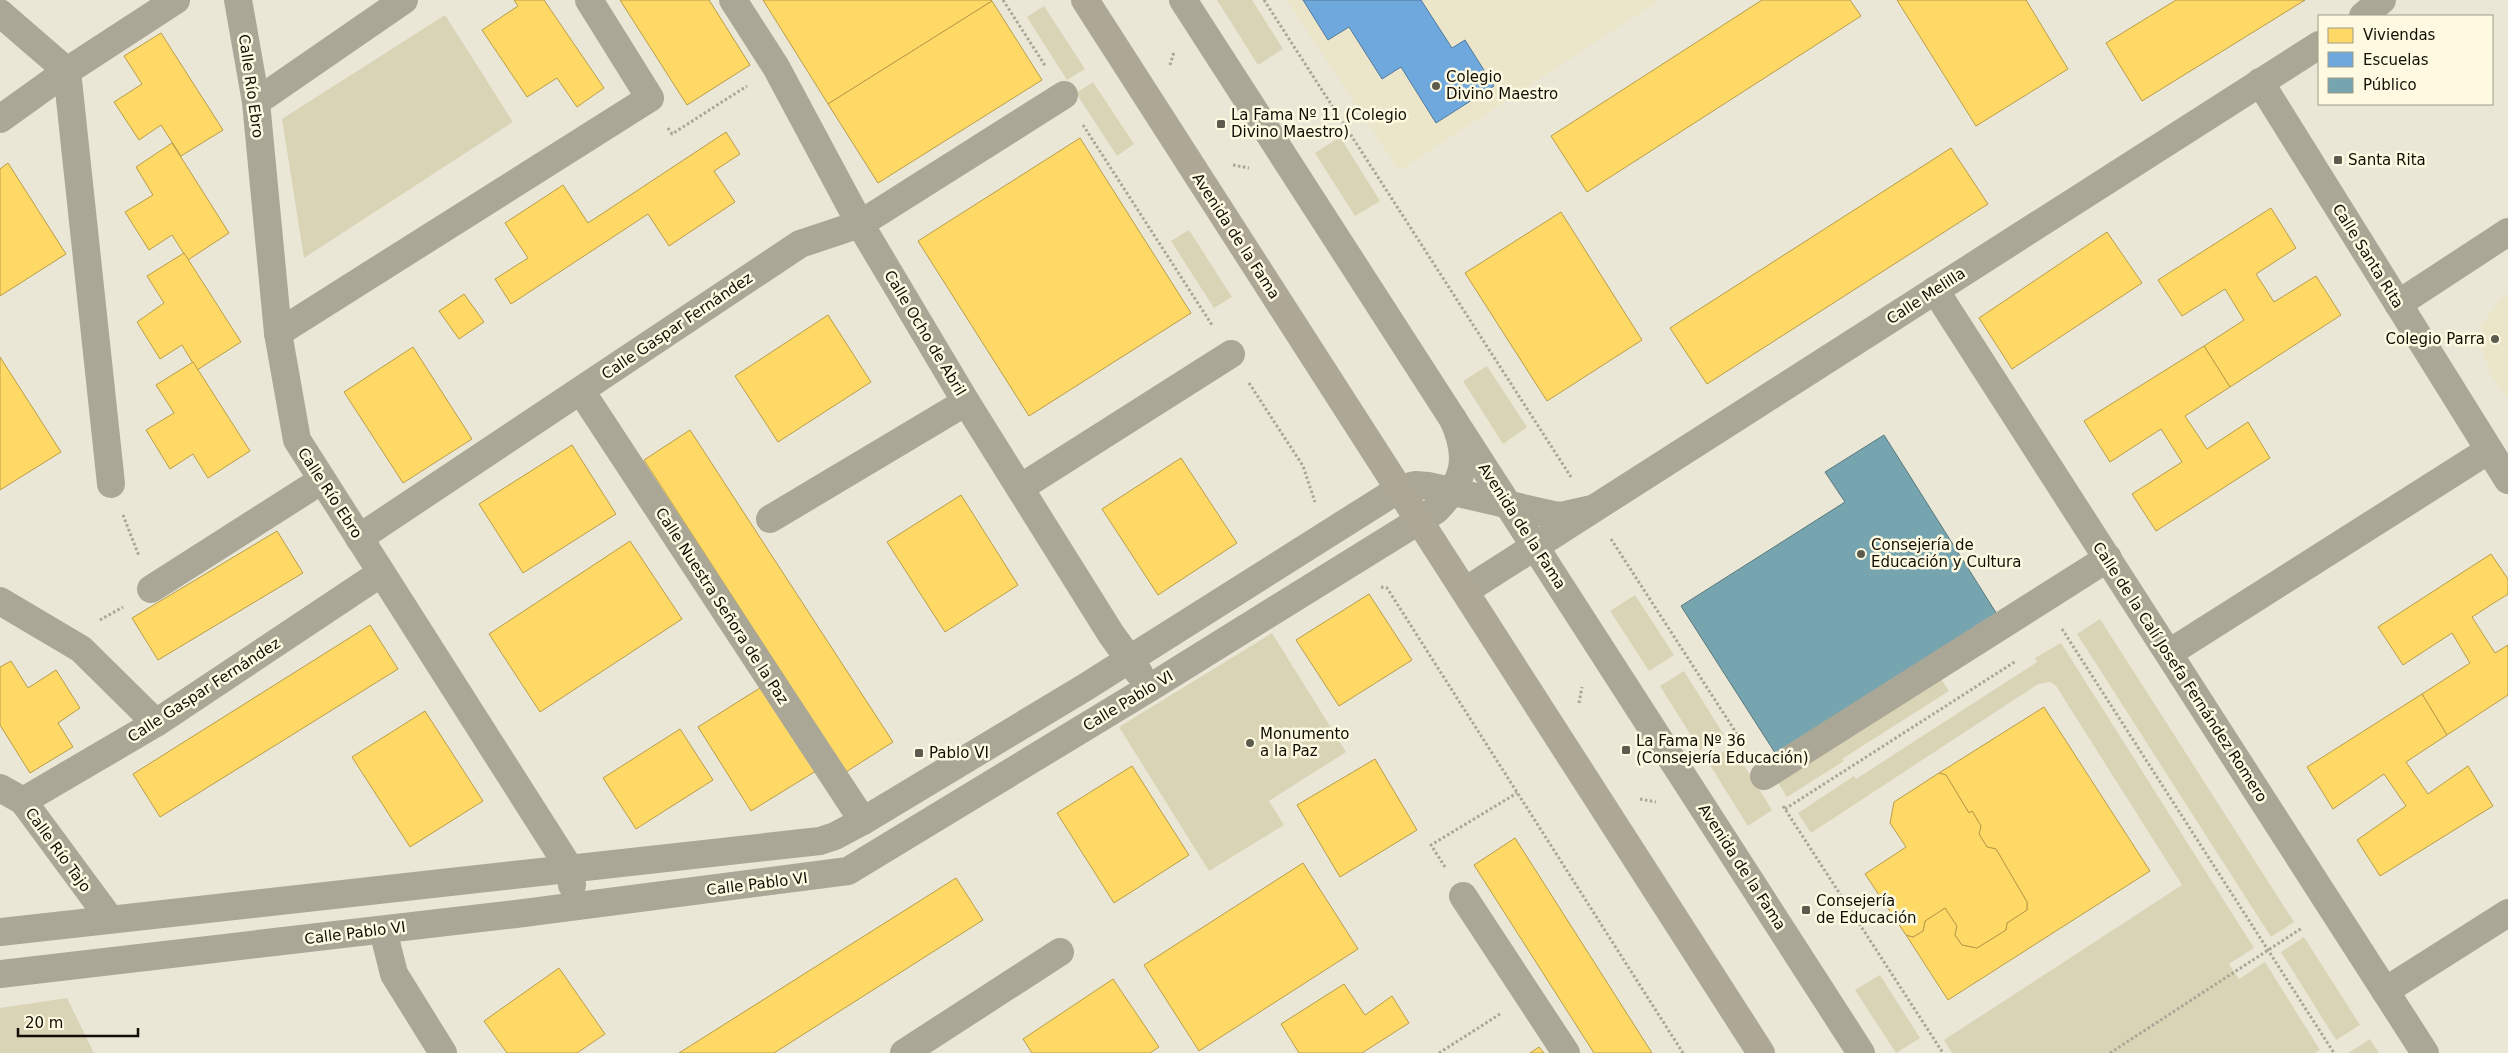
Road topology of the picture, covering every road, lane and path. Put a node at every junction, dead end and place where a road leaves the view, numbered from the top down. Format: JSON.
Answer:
{"nodes":[{"id":1,"x":176,"y":0,"type":"edge"},
{"id":2,"x":238,"y":0,"type":"edge"},
{"id":3,"x":404,"y":0,"type":"edge"},
{"id":4,"x":590,"y":0,"type":"edge"},
{"id":5,"x":733,"y":0,"type":"edge"},
{"id":6,"x":1003,"y":0,"type":"edge"},
{"id":7,"x":1085,"y":0,"type":"edge"},
{"id":8,"x":1183,"y":0,"type":"edge"},
{"id":9,"x":2382,"y":0,"type":"edge"},
{"id":10,"x":0,"y":13,"type":"edge"},
{"id":11,"x":2364,"y":15,"type":"edge"},
{"id":12,"x":2318,"y":46,"type":"edge"},
{"id":13,"x":776,"y":67,"type":"junction"},
{"id":14,"x":66,"y":71,"type":"junction"},
{"id":15,"x":2260,"y":82,"type":"junction"},
{"id":16,"x":1064,"y":95,"type":"junction"},
{"id":17,"x":650,"y":98,"type":"junction"},
{"id":18,"x":256,"y":102,"type":"junction"},
{"id":19,"x":0,"y":119,"type":"edge"},
{"id":20,"x":860,"y":224,"type":"junction"},
{"id":21,"x":2508,"y":232,"type":"edge"},
{"id":22,"x":1935,"y":290,"type":"junction"},
{"id":23,"x":2398,"y":304,"type":"junction"},
{"id":24,"x":278,"y":333,"type":"junction"},
{"id":25,"x":1231,"y":354,"type":"junction"},
{"id":26,"x":581,"y":391,"type":"junction"},
{"id":27,"x":966,"y":402,"type":"junction"},
{"id":28,"x":1453,"y":419,"type":"junction"},
{"id":29,"x":2489,"y":450,"type":"junction"},
{"id":30,"x":322,"y":480,"type":"junction"},
{"id":31,"x":2508,"y":480,"type":"edge"},
{"id":32,"x":111,"y":484,"type":"dead end"},
{"id":33,"x":1020,"y":488,"type":"junction"},
{"id":34,"x":1399,"y":489,"type":"junction"},
{"id":35,"x":1453,"y":491,"type":"junction"},
{"id":36,"x":1508,"y":504,"type":"junction"},
{"id":37,"x":1592,"y":509,"type":"junction"},
{"id":38,"x":770,"y":519,"type":"dead end"},
{"id":39,"x":1419,"y":521,"type":"junction"},
{"id":40,"x":1326,"y":535,"type":"junction"},
{"id":41,"x":359,"y":538,"type":"junction"},
{"id":42,"x":1535,"y":547,"type":"junction"},
{"id":43,"x":2108,"y":558,"type":"junction"},
{"id":44,"x":1347,"y":567,"type":"junction"},
{"id":45,"x":381,"y":573,"type":"junction"},
{"id":46,"x":151,"y":589,"type":"dead end"},
{"id":47,"x":1465,"y":591,"type":"junction"},
{"id":48,"x":2043,"y":599,"type":"junction"},
{"id":49,"x":0,"y":601,"type":"edge"},
{"id":50,"x":2063,"y":631,"type":"junction"},
{"id":51,"x":2054,"y":636,"type":"dead end"},
{"id":52,"x":2169,"y":653,"type":"junction"},
{"id":53,"x":2021,"y":658,"type":"dead end"},
{"id":54,"x":1128,"y":660,"type":"junction"},
{"id":55,"x":1151,"y":687,"type":"junction"},
{"id":56,"x":156,"y":723,"type":"junction"},
{"id":57,"x":1764,"y":776,"type":"dead end"},
{"id":58,"x":0,"y":788,"type":"edge"},
{"id":59,"x":1517,"y":793,"type":"junction"},
{"id":60,"x":23,"y":801,"type":"junction"},
{"id":61,"x":1785,"y":809,"type":"dead end"},
{"id":62,"x":863,"y":821,"type":"junction"},
{"id":63,"x":570,"y":869,"type":"junction"},
{"id":64,"x":329,"y":895,"type":"junction"},
{"id":65,"x":1463,"y":896,"type":"joint"},
{"id":66,"x":575,"y":906,"type":"junction"},
{"id":67,"x":2332,"y":908,"type":"junction"},
{"id":68,"x":2508,"y":913,"type":"edge"},
{"id":69,"x":110,"y":919,"type":"junction"},
{"id":70,"x":384,"y":930,"type":"junction"},
{"id":71,"x":0,"y":932,"type":"edge"},
{"id":72,"x":2267,"y":950,"type":"junction"},
{"id":73,"x":1060,"y":952,"type":"dead end"},
{"id":74,"x":0,"y":974,"type":"edge"},
{"id":75,"x":2385,"y":991,"type":"junction"},
{"id":76,"x":1528,"y":995,"type":"junction"},
{"id":77,"x":1442,"y":1052,"type":"edge"},
{"id":78,"x":442,"y":1053,"type":"edge"},
{"id":79,"x":904,"y":1053,"type":"edge"},
{"id":80,"x":1566,"y":1053,"type":"edge"},
{"id":81,"x":1683,"y":1053,"type":"edge"},
{"id":82,"x":1761,"y":1053,"type":"edge"},
{"id":83,"x":1861,"y":1053,"type":"edge"},
{"id":84,"x":2110,"y":1053,"type":"edge"},
{"id":85,"x":2334,"y":1053,"type":"edge"},
{"id":86,"x":2425,"y":1053,"type":"edge"}],
"edges":[{"from":1,"to":14,"type":"street"},
{"from":2,"to":18,"type":"street","name":"Calle Río Ebro"},
{"from":3,"to":18,"type":"street"},
{"from":4,"to":17,"type":"street"},
{"from":5,"to":13,"type":"street","name":"Calle Ocho de Abril"},
{"from":6,"to":16,"type":"path"},
{"from":7,"to":34,"type":"main road","name":"Avenida de la Fama"},
{"from":8,"to":28,"type":"street","name":"Avenida de la Fama"},
{"from":9,"to":11,"type":"street"},
{"from":10,"to":14,"type":"street"},
{"from":12,"to":15,"type":"street","name":"Calle Melilla"},
{"from":13,"to":17,"type":"path"},
{"from":13,"to":20,"type":"street","name":"Calle Ocho de Abril"},
{"from":14,"to":19,"type":"street"},
{"from":14,"to":32,"type":"street"},
{"from":15,"to":22,"type":"street","name":"Calle Melilla"},
{"from":15,"to":23,"type":"street","name":"Calle Santa Rita"},
{"from":16,"to":20,"type":"street","name":"Calle Gaspar Fernández"},
{"from":16,"to":25,"type":"path"},
{"from":17,"to":24,"type":"street"},
{"from":18,"to":24,"type":"street","name":"Calle Río Ebro"},
{"from":20,"to":26,"type":"street","name":"Calle Gaspar Fernández"},
{"from":20,"to":27,"type":"street","name":"Calle Ocho de Abril"},
{"from":21,"to":23,"type":"street"},
{"from":22,"to":37,"type":"street","name":"Calle Melilla"},
{"from":22,"to":43,"type":"street","name":"Calle de la Calí Josefa Fernández Romero"},
{"from":23,"to":29,"type":"street","name":"Calle Santa Rita"},
{"from":24,"to":30,"type":"street","name":"Calle Río Ebro"},
{"from":25,"to":33,"type":"street"},
{"from":25,"to":40,"type":"path"},
{"from":26,"to":41,"type":"street","name":"Calle Gaspar Fernández"},
{"from":26,"to":62,"type":"street","name":"Calle Nuestra Señora de la Paz"},
{"from":27,"to":33,"type":"street","name":"Calle Ocho de Abril"},
{"from":27,"to":38,"type":"street"},
{"from":28,"to":35,"type":"street"},
{"from":28,"to":36,"type":"street","name":"Avenida de la Fama"},
{"from":29,"to":31,"type":"street","name":"Calle Santa Rita"},
{"from":29,"to":52,"type":"street"},
{"from":30,"to":41,"type":"street","name":"Calle Río Ebro"},
{"from":30,"to":46,"type":"street"},
{"from":33,"to":54,"type":"street","name":"Calle Ocho de Abril"},
{"from":34,"to":35,"type":"street"},
{"from":34,"to":39,"type":"main road","name":"Avenida de la Fama"},
{"from":34,"to":40,"type":"street"},
{"from":35,"to":36,"type":"street"},
{"from":35,"to":39,"type":"street"},
{"from":36,"to":37,"type":"street","name":"Calle Melilla"},
{"from":36,"to":39,"type":"street"},
{"from":36,"to":42,"type":"street","name":"Avenida de la Fama"},
{"from":37,"to":42,"type":"street","name":"Calle Melilla"},
{"from":39,"to":44,"type":"street","name":"Calle Pablo VI"},
{"from":39,"to":47,"type":"main road","name":"Avenida de la Fama"},
{"from":40,"to":54,"type":"street"},
{"from":41,"to":45,"type":"street","name":"Calle Río Ebro"},
{"from":42,"to":47,"type":"street","name":"Calle Melilla"},
{"from":42,"to":83,"type":"street","name":"Avenida de la Fama"},
{"from":43,"to":48,"type":"street"},
{"from":43,"to":52,"type":"street","name":"Calle de la Calí Josefa Fernández Romero"},
{"from":44,"to":55,"type":"street","name":"Calle Pablo VI"},
{"from":44,"to":59,"type":"path"},
{"from":45,"to":56,"type":"street","name":"Calle Gaspar Fernández"},
{"from":45,"to":63,"type":"street","name":"Calle Río Ebro"},
{"from":47,"to":82,"type":"main road","name":"Avenida de la Fama"},
{"from":48,"to":50,"type":"path"},
{"from":48,"to":57,"type":"street"},
{"from":49,"to":56,"type":"street"},
{"from":50,"to":51,"type":"path"},
{"from":50,"to":72,"type":"path"},
{"from":52,"to":67,"type":"street","name":"Calle de la Calí Josefa Fernández Romero"},
{"from":53,"to":61,"type":"path"},
{"from":54,"to":55,"type":"street","name":"Calle Ocho de Abril"},
{"from":54,"to":62,"type":"street"},
{"from":55,"to":66,"type":"street","name":"Calle Pablo VI"},
{"from":56,"to":60,"type":"street","name":"Calle Gaspar Fernández"},
{"from":58,"to":60,"type":"street","name":"Calle Río Tajo"},
{"from":59,"to":65,"type":"path"},
{"from":59,"to":81,"type":"path"},
{"from":60,"to":69,"type":"street","name":"Calle Río Tajo"},
{"from":62,"to":63,"type":"street"},
{"from":63,"to":64,"type":"street"},
{"from":63,"to":66,"type":"street"},
{"from":64,"to":69,"type":"street"},
{"from":64,"to":70,"type":"street"},
{"from":65,"to":76,"type":"street"},
{"from":66,"to":70,"type":"street","name":"Calle Pablo VI"},
{"from":67,"to":72,"type":"path"},
{"from":67,"to":75,"type":"street","name":"Calle de la Calí Josefa Fernández Romero"},
{"from":68,"to":75,"type":"street"},
{"from":69,"to":71,"type":"street"},
{"from":70,"to":74,"type":"street","name":"Calle Pablo VI"},
{"from":70,"to":78,"type":"street"},
{"from":72,"to":84,"type":"path"},
{"from":72,"to":85,"type":"path"},
{"from":73,"to":79,"type":"street"},
{"from":75,"to":86,"type":"street","name":"Calle de la Calí Josefa Fernández Romero"},
{"from":76,"to":77,"type":"path"},
{"from":76,"to":80,"type":"street"}]}
